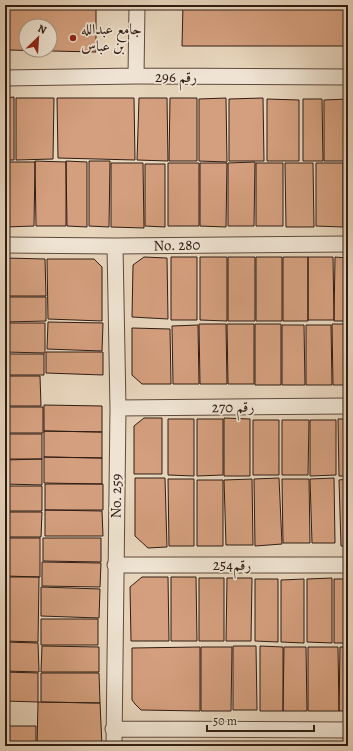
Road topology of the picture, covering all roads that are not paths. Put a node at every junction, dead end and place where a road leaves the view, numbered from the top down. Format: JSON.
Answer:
{"nodes":[{"id":1,"x":136,"y":5,"type":"edge"},
{"id":2,"x":136,"y":76,"type":"junction"},
{"id":3,"x":5,"y":78,"type":"edge"},
{"id":4,"x":348,"y":78,"type":"edge"},
{"id":5,"x":348,"y":244,"type":"edge"},
{"id":6,"x":5,"y":245,"type":"edge"},
{"id":7,"x":115,"y":246,"type":"junction"},
{"id":8,"x":348,"y":406,"type":"edge"},
{"id":9,"x":118,"y":408,"type":"junction"},
{"id":10,"x":115,"y":565,"type":"junction"},
{"id":11,"x":348,"y":565,"type":"edge"},
{"id":12,"x":113,"y":729,"type":"junction"},
{"id":13,"x":348,"y":730,"type":"edge"},
{"id":14,"x":114,"y":746,"type":"edge"}],
"edges":[{"from":1,"to":2,"type":"street"},
{"from":2,"to":3,"type":"street","name":"رقم 296"},
{"from":2,"to":4,"type":"street","name":"رقم 296"},
{"from":5,"to":7,"type":"street","name":"No. 280"},
{"from":6,"to":7,"type":"street","name":"No. 280"},
{"from":7,"to":9,"type":"street","name":"No. 259"},
{"from":8,"to":9,"type":"street","name":"رقم 270"},
{"from":9,"to":10,"type":"street","name":"No. 259"},
{"from":10,"to":11,"type":"street","name":"رقم254"},
{"from":10,"to":12,"type":"street","name":"No. 259"},
{"from":12,"to":13,"type":"street"},
{"from":12,"to":14,"type":"street","name":"No. 259"}]}
